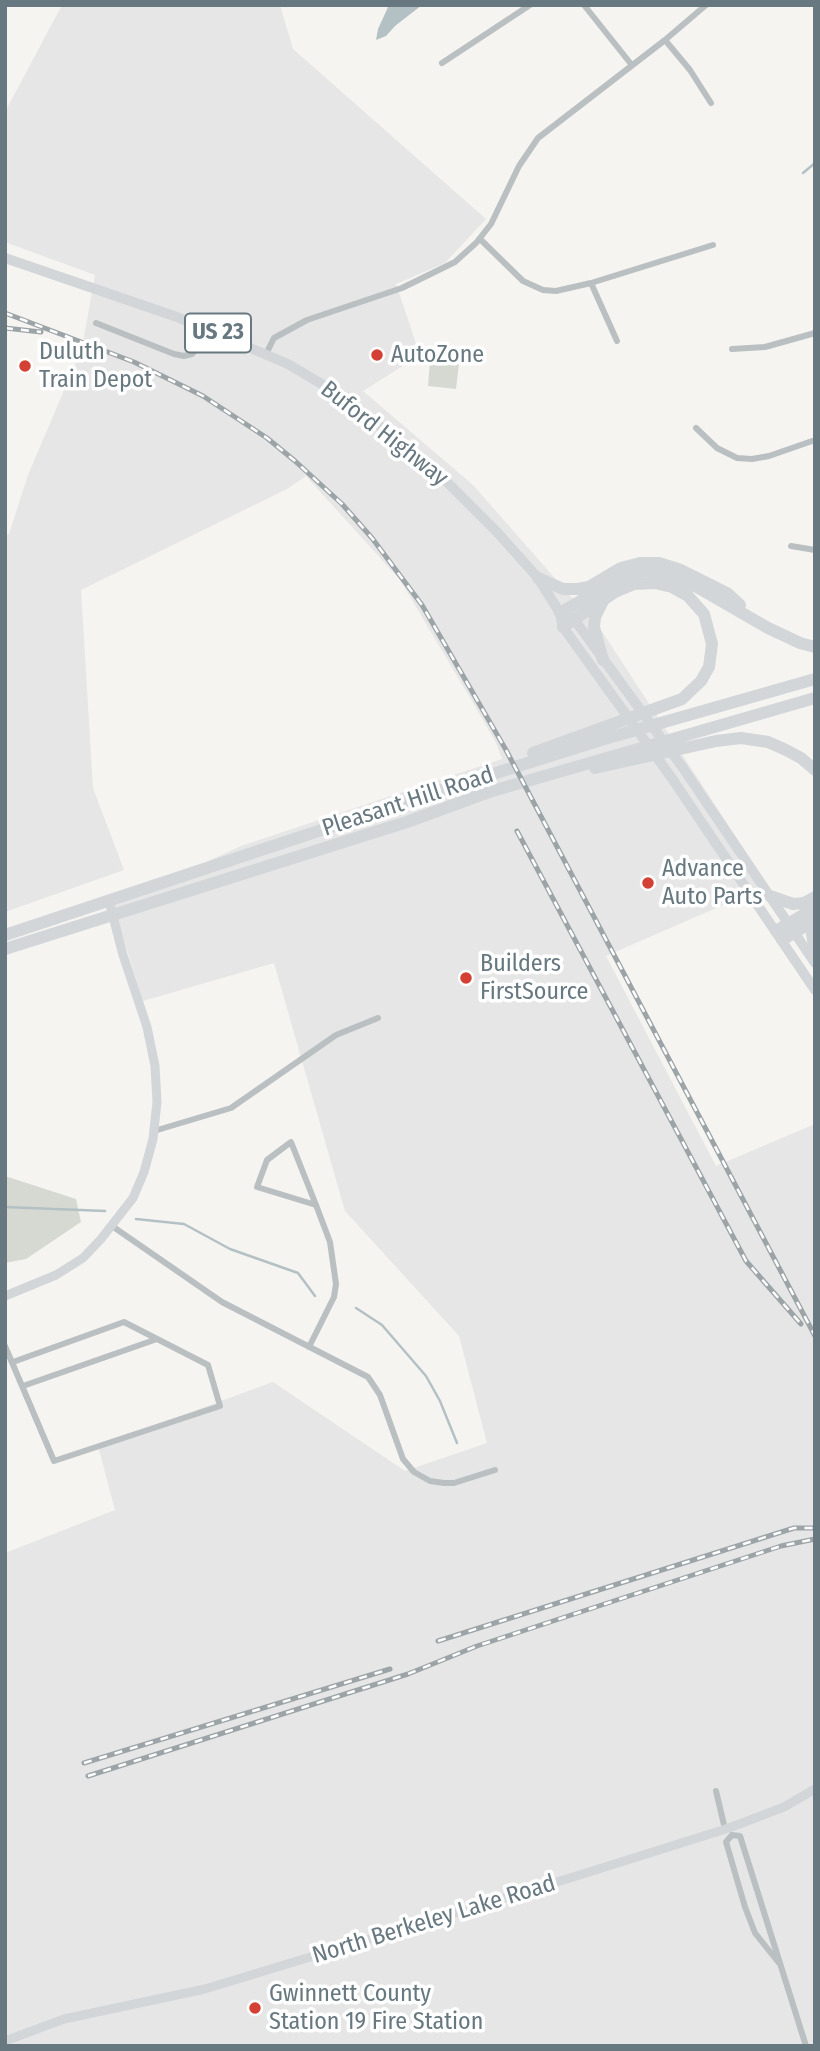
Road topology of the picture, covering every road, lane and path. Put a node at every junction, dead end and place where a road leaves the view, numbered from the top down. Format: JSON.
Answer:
{"nodes":[{"id":1,"x":530,"y":5,"type":"edge"},
{"id":2,"x":584,"y":5,"type":"edge"},
{"id":3,"x":706,"y":5,"type":"edge"},
{"id":4,"x":665,"y":40,"type":"junction"},
{"id":5,"x":442,"y":63,"type":"dead end"},
{"id":6,"x":631,"y":64,"type":"junction"},
{"id":7,"x":711,"y":103,"type":"dead end"},
{"id":8,"x":480,"y":239,"type":"junction"},
{"id":9,"x":713,"y":245,"type":"dead end"},
{"id":10,"x":5,"y":258,"type":"edge"},
{"id":11,"x":591,"y":283,"type":"junction"},
{"id":12,"x":96,"y":323,"type":"dead end"},
{"id":13,"x":206,"y":328,"type":"junction"},
{"id":14,"x":815,"y":333,"type":"edge"},
{"id":15,"x":617,"y":341,"type":"dead end"},
{"id":16,"x":732,"y":349,"type":"dead end"},
{"id":17,"x":266,"y":355,"type":"junction"},
{"id":18,"x":696,"y":428,"type":"dead end"},
{"id":19,"x":815,"y":440,"type":"edge"},
{"id":20,"x":791,"y":546,"type":"dead end"},
{"id":21,"x":815,"y":550,"type":"edge"},
{"id":22,"x":538,"y":578,"type":"junction"},
{"id":23,"x":604,"y":600,"type":"junction"},
{"id":24,"x":560,"y":613,"type":"junction"},
{"id":25,"x":574,"y":619,"type":"junction"},
{"id":26,"x":563,"y":627,"type":"junction"},
{"id":27,"x":768,"y":628,"type":"junction"},
{"id":28,"x":815,"y":647,"type":"edge"},
{"id":29,"x":603,"y":660,"type":"junction"},
{"id":30,"x":815,"y":679,"type":"edge"},
{"id":31,"x":815,"y":698,"type":"edge"},
{"id":32,"x":815,"y":771,"type":"edge"},
{"id":33,"x":445,"y":789,"type":"junction"},
{"id":34,"x":489,"y":792,"type":"junction"},
{"id":35,"x":770,"y":896,"type":"junction"},
{"id":36,"x":815,"y":898,"type":"edge"},
{"id":37,"x":109,"y":901,"type":"junction"},
{"id":38,"x":815,"y":908,"type":"edge"},
{"id":39,"x":113,"y":915,"type":"junction"},
{"id":40,"x":815,"y":920,"type":"edge"},
{"id":41,"x":815,"y":927,"type":"edge"},
{"id":42,"x":791,"y":928,"type":"junction"},
{"id":43,"x":5,"y":935,"type":"edge"},
{"id":44,"x":779,"y":935,"type":"junction"},
{"id":45,"x":5,"y":949,"type":"edge"},
{"id":46,"x":815,"y":951,"type":"edge"},
{"id":47,"x":815,"y":963,"type":"edge"},
{"id":48,"x":815,"y":990,"type":"edge"},
{"id":49,"x":379,"y":1018,"type":"dead end"},
{"id":50,"x":154,"y":1131,"type":"junction"},
{"id":51,"x":316,"y":1205,"type":"junction"},
{"id":52,"x":112,"y":1226,"type":"junction"},
{"id":53,"x":5,"y":1296,"type":"edge"},
{"id":54,"x":157,"y":1339,"type":"junction"},
{"id":55,"x":5,"y":1346,"type":"edge"},
{"id":56,"x":309,"y":1347,"type":"junction"},
{"id":57,"x":13,"y":1362,"type":"junction"},
{"id":58,"x":23,"y":1386,"type":"junction"},
{"id":59,"x":495,"y":1470,"type":"dead end"},
{"id":60,"x":815,"y":1789,"type":"edge"},
{"id":61,"x":716,"y":1791,"type":"dead end"},
{"id":62,"x":729,"y":1831,"type":"junction"},
{"id":63,"x":779,"y":1963,"type":"junction"},
{"id":64,"x":5,"y":2041,"type":"edge"},
{"id":65,"x":806,"y":2046,"type":"edge"}],
"edges":[{"from":1,"to":5,"type":"street"},
{"from":2,"to":6,"type":"street"},
{"from":3,"to":4,"type":"street"},
{"from":4,"to":6,"type":"street"},
{"from":4,"to":7,"type":"street"},
{"from":6,"to":8,"type":"street"},
{"from":8,"to":11,"type":"street"},
{"from":8,"to":17,"type":"street"},
{"from":9,"to":11,"type":"street"},
{"from":10,"to":13,"type":"main road","name":"Buford Highway","number":"US 23"},
{"from":11,"to":15,"type":"street"},
{"from":12,"to":13,"type":"street"},
{"from":13,"to":17,"type":"main road","name":"Buford Highway","number":"US 23"},
{"from":14,"to":16,"type":"street"},
{"from":17,"to":22,"type":"main road","name":"Buford Highway","number":"US 23"},
{"from":18,"to":19,"type":"street"},
{"from":20,"to":21,"type":"street"},
{"from":22,"to":24,"type":"main road","name":"Buford Highway","number":"US 23"},
{"from":22,"to":27,"type":"highway"},
{"from":23,"to":25,"type":"highway"},
{"from":23,"to":29,"type":"highway"},
{"from":23,"to":33,"type":"highway"},
{"from":24,"to":25,"type":"main road"},
{"from":24,"to":26,"type":"main road","name":"Buford Highway","number":"US 23"},
{"from":24,"to":27,"type":"highway"},
{"from":25,"to":26,"type":"highway"},
{"from":25,"to":29,"type":"main road"},
{"from":26,"to":44,"type":"main road","name":"Buford Highway","number":"US 23"},
{"from":27,"to":28,"type":"highway"},
{"from":29,"to":35,"type":"main road"},
{"from":30,"to":33,"type":"highway","name":"Pleasant Hill Road"},
{"from":31,"to":34,"type":"highway","name":"Pleasant Hill Road"},
{"from":32,"to":34,"type":"highway"},
{"from":33,"to":37,"type":"highway","name":"Pleasant Hill Road"},
{"from":34,"to":39,"type":"highway","name":"Pleasant Hill Road"},
{"from":35,"to":36,"type":"highway"},
{"from":35,"to":42,"type":"main road"},
{"from":37,"to":39,"type":"street"},
{"from":37,"to":43,"type":"highway","name":"Pleasant Hill Road"},
{"from":38,"to":42,"type":"highway"},
{"from":39,"to":45,"type":"highway","name":"Pleasant Hill Road"},
{"from":39,"to":50,"type":"street"},
{"from":40,"to":42,"type":"highway"},
{"from":41,"to":46,"type":"highway"},
{"from":42,"to":44,"type":"highway"},
{"from":42,"to":47,"type":"main road"},
{"from":44,"to":48,"type":"main road","name":"Buford Highway","number":"US 23"},
{"from":49,"to":50,"type":"street"},
{"from":50,"to":52,"type":"street"},
{"from":51,"to":51,"type":"street"},
{"from":51,"to":56,"type":"street"},
{"from":52,"to":53,"type":"street"},
{"from":52,"to":56,"type":"street"},
{"from":54,"to":57,"type":"street"},
{"from":54,"to":58,"type":"street"},
{"from":54,"to":58,"type":"street"},
{"from":55,"to":57,"type":"street"},
{"from":56,"to":59,"type":"street"},
{"from":57,"to":58,"type":"street"},
{"from":60,"to":62,"type":"street","name":"North Berkeley Lake Road"},
{"from":61,"to":62,"type":"street"},
{"from":62,"to":63,"type":"street"},
{"from":62,"to":63,"type":"street"},
{"from":62,"to":64,"type":"street","name":"North Berkeley Lake Road"},
{"from":63,"to":65,"type":"street"}]}
